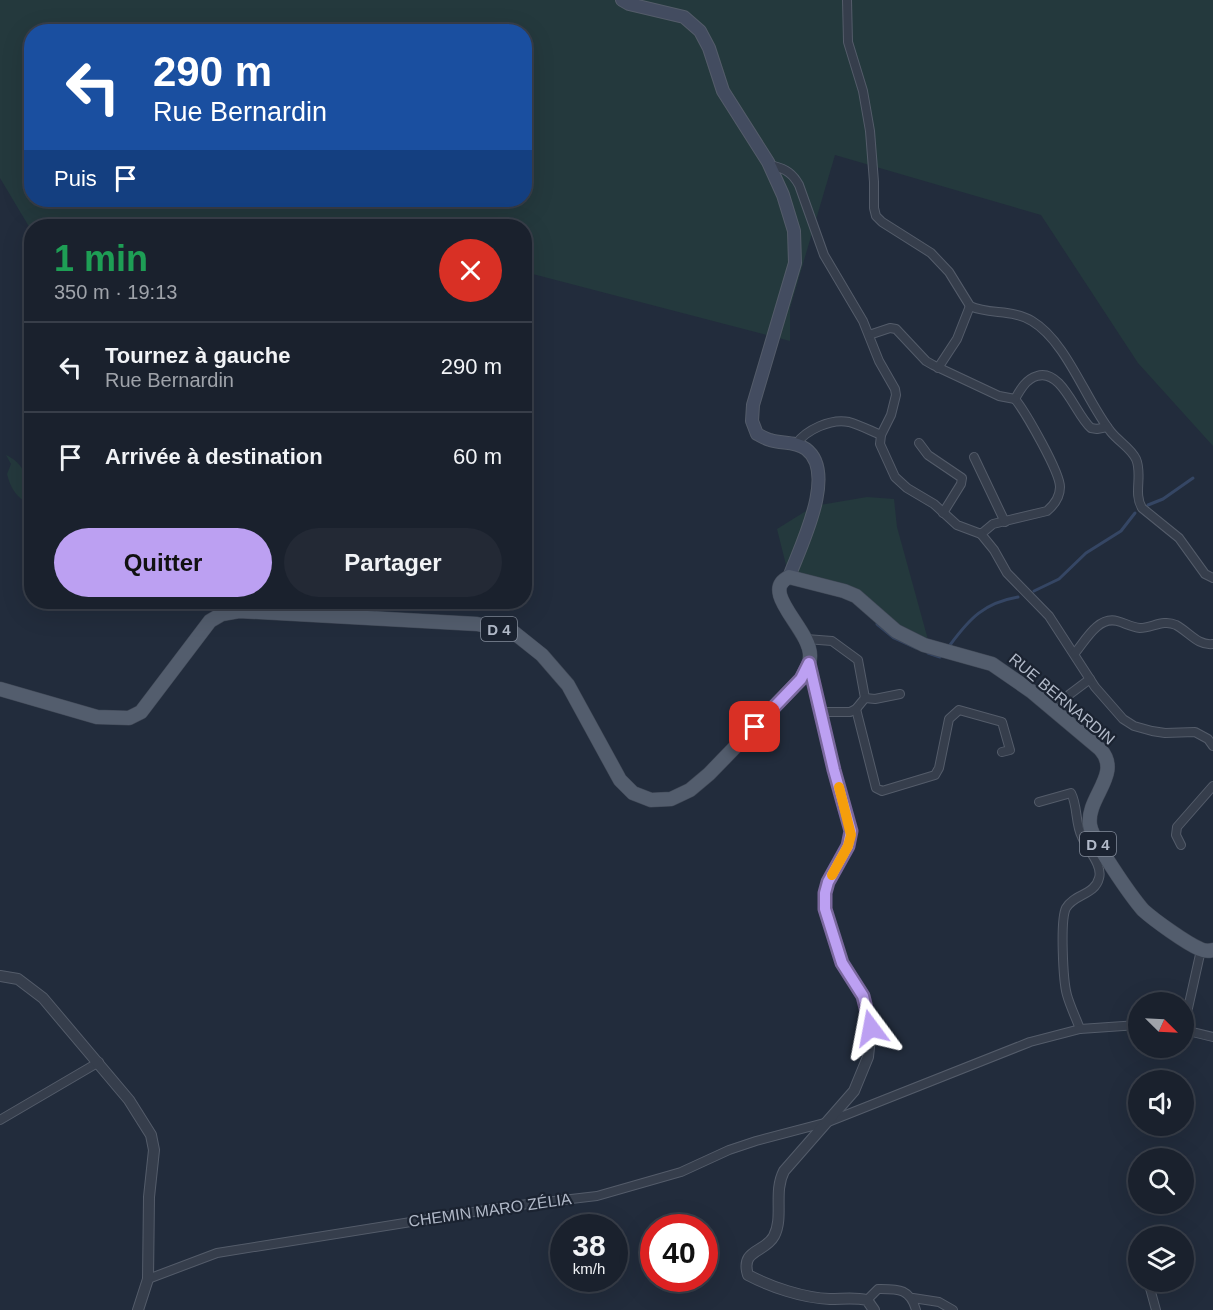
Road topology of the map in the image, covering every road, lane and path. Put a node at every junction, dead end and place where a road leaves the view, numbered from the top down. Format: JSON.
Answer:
{"nodes":[{"id":1,"x":622,"y":0,"type":"edge"},
{"id":2,"x":848,"y":0,"type":"edge"},
{"id":3,"x":771,"y":168,"type":"junction"},
{"id":4,"x":970,"y":306,"type":"junction"},
{"id":5,"x":869,"y":335,"type":"junction"},
{"id":6,"x":938,"y":368,"type":"junction"},
{"id":7,"x":1015,"y":399,"type":"junction"},
{"id":8,"x":1107,"y":427,"type":"junction"},
{"id":9,"x":881,"y":435,"type":"junction"},
{"id":10,"x":919,"y":443,"type":"dead end"},
{"id":11,"x":796,"y":444,"type":"junction"},
{"id":12,"x":974,"y":457,"type":"dead end"},
{"id":13,"x":943,"y":513,"type":"junction"},
{"id":14,"x":1005,"y":522,"type":"junction"},
{"id":15,"x":981,"y":534,"type":"junction"},
{"id":16,"x":1209,"y":576,"type":"edge"},
{"id":17,"x":789,"y":577,"type":"junction"},
{"id":18,"x":1213,"y":587,"type":"edge"},
{"id":19,"x":370,"y":609,"type":"edge"},
{"id":20,"x":374,"y":618,"type":"junction"},
{"id":21,"x":806,"y":639,"type":"junction"},
{"id":22,"x":1213,"y":644,"type":"edge"},
{"id":23,"x":1074,"y":653,"type":"junction"},
{"id":24,"x":809,"y":663,"type":"junction"},
{"id":25,"x":1090,"y":679,"type":"junction"},
{"id":26,"x":0,"y":689,"type":"edge"},
{"id":27,"x":900,"y":694,"type":"dead end"},
{"id":28,"x":865,"y":698,"type":"junction"},
{"id":29,"x":856,"y":709,"type":"junction"},
{"id":30,"x":1054,"y":711,"type":"junction"},
{"id":31,"x":821,"y":712,"type":"junction"},
{"id":32,"x":1213,"y":746,"type":"edge"},
{"id":33,"x":1002,"y":752,"type":"dead end"},
{"id":34,"x":1213,"y":786,"type":"edge"},
{"id":35,"x":1039,"y":802,"type":"dead end"},
{"id":36,"x":1181,"y":845,"type":"dead end"},
{"id":37,"x":1207,"y":950,"type":"edge"},
{"id":38,"x":0,"y":976,"type":"edge"},
{"id":39,"x":1194,"y":994,"type":"edge"},
{"id":40,"x":1128,"y":1026,"type":"edge"},
{"id":41,"x":1080,"y":1029,"type":"junction"},
{"id":42,"x":1194,"y":1031,"type":"edge"},
{"id":43,"x":1213,"y":1037,"type":"edge"},
{"id":44,"x":99,"y":1062,"type":"junction"},
{"id":45,"x":0,"y":1120,"type":"edge"},
{"id":46,"x":828,"y":1122,"type":"junction"},
{"id":47,"x":148,"y":1279,"type":"junction"},
{"id":48,"x":1151,"y":1292,"type":"edge"},
{"id":49,"x":913,"y":1298,"type":"junction"},
{"id":50,"x":867,"y":1300,"type":"junction"},
{"id":51,"x":138,"y":1310,"type":"edge"},
{"id":52,"x":874,"y":1310,"type":"edge"},
{"id":53,"x":916,"y":1310,"type":"edge"},
{"id":54,"x":953,"y":1310,"type":"edge"},
{"id":55,"x":1156,"y":1310,"type":"edge"}],
"edges":[{"from":1,"to":3,"type":"main road"},
{"from":2,"to":4,"type":"street"},
{"from":3,"to":5,"type":"street"},
{"from":3,"to":11,"type":"main road"},
{"from":4,"to":6,"type":"street"},
{"from":4,"to":8,"type":"street"},
{"from":5,"to":6,"type":"street"},
{"from":5,"to":9,"type":"street"},
{"from":6,"to":7,"type":"street"},
{"from":7,"to":8,"type":"street"},
{"from":7,"to":14,"type":"street"},
{"from":8,"to":16,"type":"street"},
{"from":9,"to":11,"type":"street"},
{"from":9,"to":13,"type":"street"},
{"from":10,"to":13,"type":"street"},
{"from":11,"to":17,"type":"main road"},
{"from":12,"to":14,"type":"street"},
{"from":13,"to":15,"type":"street"},
{"from":14,"to":15,"type":"street"},
{"from":15,"to":23,"type":"street"},
{"from":16,"to":18,"type":"street"},
{"from":17,"to":21,"type":"main road"},
{"from":17,"to":30,"type":"main road","name":"RUE BERNARDIN","number":"D 4"},
{"from":19,"to":20,"type":"street"},
{"from":20,"to":24,"type":"main road","number":"D 4"},
{"from":20,"to":26,"type":"main road","number":"D 4"},
{"from":21,"to":24,"type":"main road"},
{"from":21,"to":28,"type":"street"},
{"from":22,"to":23,"type":"street"},
{"from":23,"to":25,"type":"street"},
{"from":24,"to":31,"type":"street"},
{"from":25,"to":30,"type":"street"},
{"from":25,"to":32,"type":"street"},
{"from":27,"to":28,"type":"street"},
{"from":28,"to":29,"type":"street"},
{"from":29,"to":31,"type":"street"},
{"from":29,"to":33,"type":"street"},
{"from":30,"to":37,"type":"main road","name":"RUE BERNARDIN","number":"D 4"},
{"from":31,"to":46,"type":"street"},
{"from":34,"to":36,"type":"street"},
{"from":35,"to":41,"type":"street"},
{"from":37,"to":39,"type":"street"},
{"from":38,"to":44,"type":"street"},
{"from":40,"to":41,"type":"street","name":"CHEMIN MARO ZÉLIA"},
{"from":41,"to":46,"type":"street","name":"CHEMIN MARO ZÉLIA"},
{"from":42,"to":43,"type":"street"},
{"from":44,"to":45,"type":"street"},
{"from":44,"to":47,"type":"street"},
{"from":46,"to":47,"type":"street","name":"CHEMIN MARO ZÉLIA"},
{"from":46,"to":50,"type":"street"},
{"from":47,"to":51,"type":"street"},
{"from":48,"to":55,"type":"street"},
{"from":49,"to":50,"type":"street"},
{"from":49,"to":53,"type":"street"},
{"from":49,"to":54,"type":"street"},
{"from":50,"to":52,"type":"street"}]}
